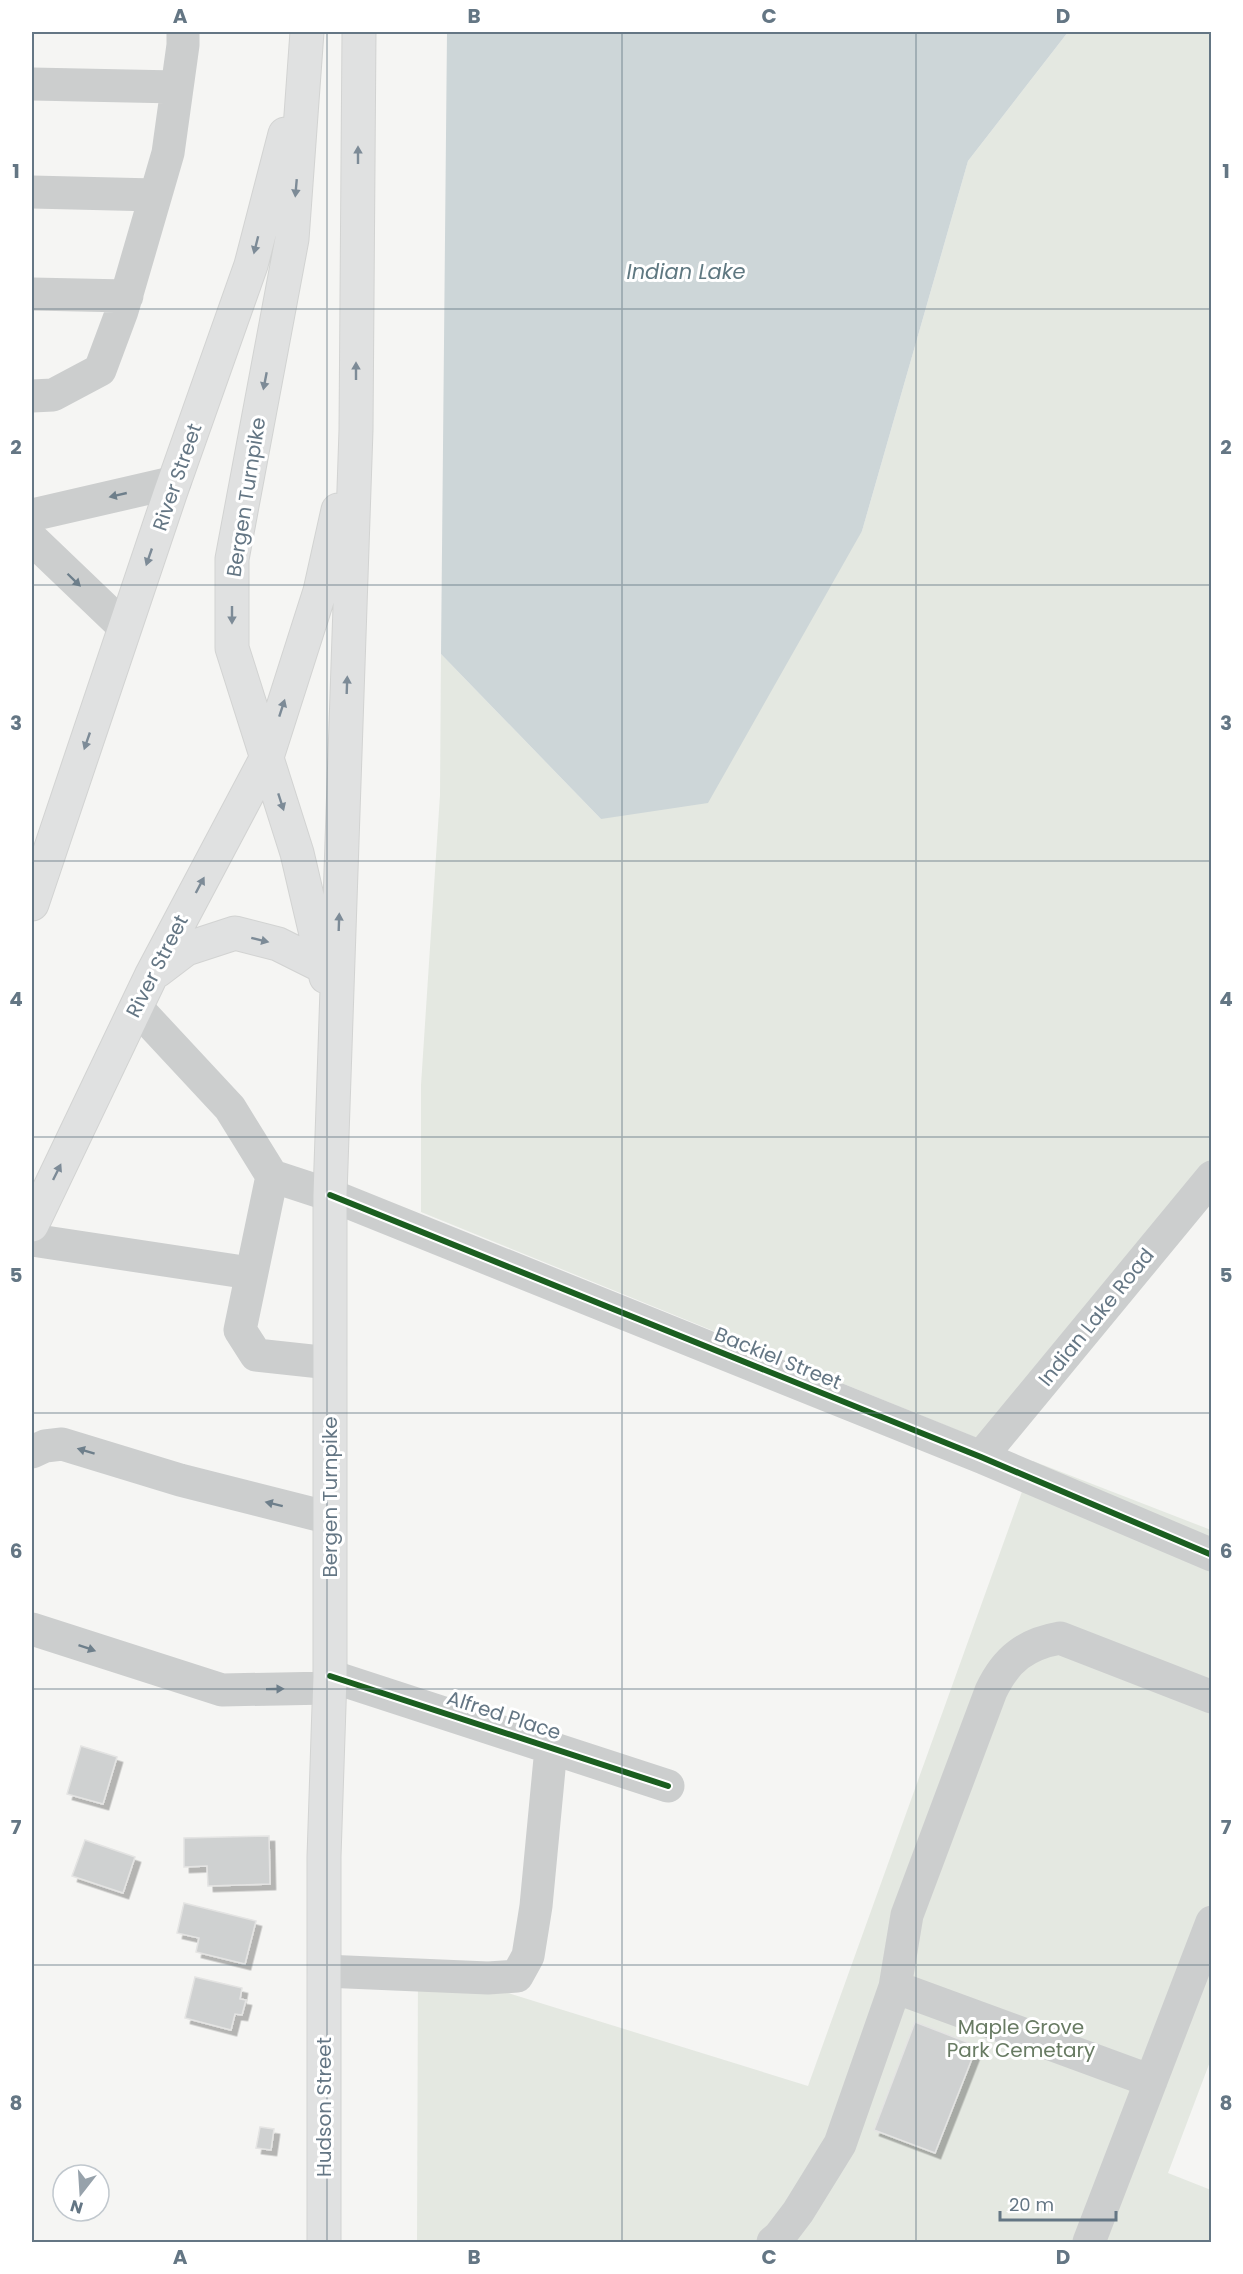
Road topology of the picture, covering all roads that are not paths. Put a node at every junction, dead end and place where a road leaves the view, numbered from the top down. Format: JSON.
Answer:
{"nodes":[{"id":1,"x":183,"y":32,"type":"edge"},
{"id":2,"x":359,"y":32,"type":"edge"},
{"id":3,"x":307,"y":39,"type":"edge"},
{"id":4,"x":32,"y":84,"type":"edge"},
{"id":5,"x":177,"y":87,"type":"junction"},
{"id":6,"x":32,"y":192,"type":"edge"},
{"id":7,"x":155,"y":195,"type":"junction"},
{"id":8,"x":32,"y":294,"type":"edge"},
{"id":9,"x":127,"y":296,"type":"junction"},
{"id":10,"x":32,"y":396,"type":"edge"},
{"id":11,"x":356,"y":429,"type":"junction"},
{"id":12,"x":175,"y":482,"type":"junction"},
{"id":13,"x":32,"y":515,"type":"edge"},
{"id":14,"x":32,"y":539,"type":"edge"},
{"id":15,"x":125,"y":628,"type":"junction"},
{"id":16,"x":267,"y":757,"type":"junction"},
{"id":17,"x":32,"y":904,"type":"edge"},
{"id":18,"x":324,"y":967,"type":"junction"},
{"id":19,"x":151,"y":976,"type":"junction"},
{"id":20,"x":136,"y":1007,"type":"junction"},
{"id":21,"x":336,"y":1023,"type":"junction"},
{"id":22,"x":272,"y":1176,"type":"junction"},
{"id":23,"x":1212,"y":1177,"type":"edge"},
{"id":24,"x":330,"y":1195,"type":"junction"},
{"id":25,"x":32,"y":1225,"type":"edge"},
{"id":26,"x":32,"y":1240,"type":"edge"},
{"id":27,"x":250,"y":1273,"type":"junction"},
{"id":28,"x":330,"y":1363,"type":"junction"},
{"id":29,"x":36,"y":1445,"type":"edge"},
{"id":30,"x":981,"y":1457,"type":"junction"},
{"id":31,"x":330,"y":1518,"type":"junction"},
{"id":32,"x":1212,"y":1555,"type":"edge"},
{"id":33,"x":32,"y":1629,"type":"edge"},
{"id":34,"x":330,"y":1682,"type":"junction"},
{"id":35,"x":1212,"y":1696,"type":"edge"},
{"id":36,"x":551,"y":1748,"type":"junction"},
{"id":37,"x":668,"y":1786,"type":"dead end"},
{"id":38,"x":1212,"y":1922,"type":"edge"},
{"id":39,"x":324,"y":1971,"type":"junction"},
{"id":40,"x":895,"y":1987,"type":"junction"},
{"id":41,"x":1151,"y":2081,"type":"junction"},
{"id":42,"x":782,"y":2241,"type":"edge"},
{"id":43,"x":324,"y":2242,"type":"edge"},
{"id":44,"x":1089,"y":2242,"type":"edge"}],
"edges":[{"from":1,"to":5,"type":"street"},
{"from":11,"to":2,"type":"main road","name":"Bergen Turnpike","one_way":true},
{"from":3,"to":12,"type":"main road","name":"River Street","one_way":true},
{"from":3,"to":16,"type":"main road","name":"Bergen Turnpike","one_way":true},
{"from":4,"to":5,"type":"street"},
{"from":5,"to":7,"type":"street"},
{"from":6,"to":7,"type":"street"},
{"from":7,"to":9,"type":"street"},
{"from":8,"to":9,"type":"street"},
{"from":9,"to":10,"type":"street"},
{"from":16,"to":11,"type":"main road","name":"River Street","one_way":true},
{"from":21,"to":11,"type":"main road","name":"Bergen Turnpike","one_way":true},
{"from":12,"to":13,"type":"street","one_way":true},
{"from":12,"to":15,"type":"main road","name":"River Street","one_way":true},
{"from":14,"to":15,"type":"street","one_way":true},
{"from":15,"to":17,"type":"main road","name":"River Street","one_way":true},
{"from":16,"to":18,"type":"main road","name":"Bergen Turnpike","one_way":true},
{"from":19,"to":16,"type":"main road","name":"River Street","one_way":true},
{"from":19,"to":18,"type":"main road","one_way":true},
{"from":18,"to":21,"type":"main road","name":"Bergen Turnpike"},
{"from":19,"to":20,"type":"main road","name":"River Street"},
{"from":20,"to":22,"type":"street"},
{"from":25,"to":20,"type":"main road","name":"River Street","one_way":true},
{"from":21,"to":24,"type":"main road","name":"Bergen Turnpike"},
{"from":22,"to":24,"type":"street","name":"Backiel Street"},
{"from":22,"to":27,"type":"street"},
{"from":23,"to":30,"type":"street","name":"Indian Lake Road"},
{"from":24,"to":28,"type":"main road","name":"Bergen Turnpike"},
{"from":24,"to":30,"type":"street","name":"Backiel Street"},
{"from":26,"to":27,"type":"street"},
{"from":27,"to":28,"type":"street"},
{"from":28,"to":31,"type":"main road","name":"Bergen Turnpike"},
{"from":31,"to":29,"type":"street","one_way":true},
{"from":30,"to":32,"type":"street","name":"Backiel Street"},
{"from":31,"to":34,"type":"main road","name":"Bergen Turnpike"},
{"from":33,"to":34,"type":"street","name":"Alfred Place","one_way":true},
{"from":34,"to":36,"type":"street","name":"Alfred Place"},
{"from":34,"to":39,"type":"main road","name":"Bergen Turnpike"},
{"from":35,"to":40,"type":"street"},
{"from":36,"to":37,"type":"street","name":"Alfred Place"},
{"from":36,"to":39,"type":"street"},
{"from":38,"to":41,"type":"street"},
{"from":39,"to":43,"type":"main road","name":"Hudson Street"},
{"from":40,"to":41,"type":"street"},
{"from":40,"to":42,"type":"street"},
{"from":41,"to":44,"type":"street"}]}
